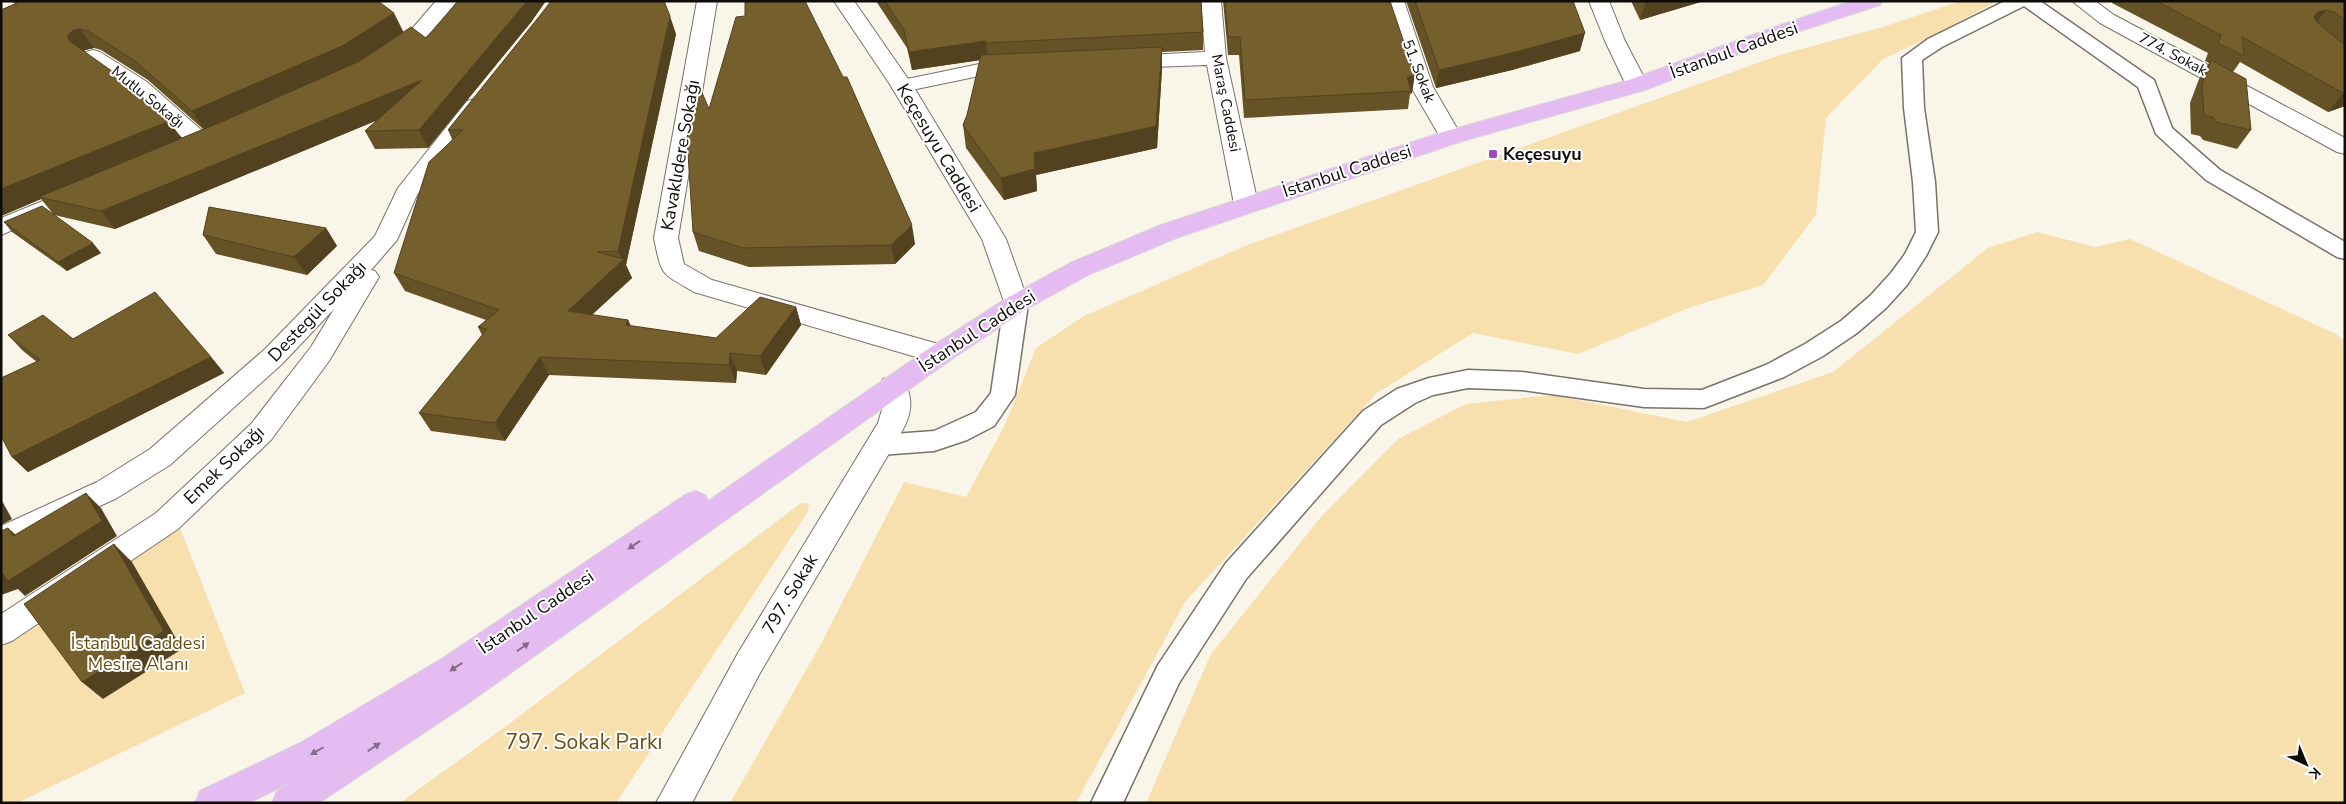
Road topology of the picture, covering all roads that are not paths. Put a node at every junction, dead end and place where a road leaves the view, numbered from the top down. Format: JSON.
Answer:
{"nodes":[{"id":1,"x":447,"y":1,"type":"edge"},
{"id":2,"x":707,"y":1,"type":"edge"},
{"id":3,"x":844,"y":1,"type":"edge"},
{"id":4,"x":1211,"y":1,"type":"edge"},
{"id":5,"x":1394,"y":1,"type":"edge"},
{"id":6,"x":1599,"y":1,"type":"edge"},
{"id":7,"x":1873,"y":1,"type":"edge"},
{"id":8,"x":2020,"y":1,"type":"edge"},
{"id":9,"x":2028,"y":1,"type":"edge"},
{"id":10,"x":2082,"y":1,"type":"edge"},
{"id":11,"x":93,"y":56,"type":"edge"},
{"id":12,"x":1216,"y":58,"type":"junction"},
{"id":13,"x":1110,"y":62,"type":"edge"},
{"id":14,"x":1032,"y":65,"type":"edge"},
{"id":15,"x":370,"y":66,"type":"edge"},
{"id":16,"x":1637,"y":85,"type":"junction"},
{"id":17,"x":902,"y":86,"type":"junction"},
{"id":18,"x":488,"y":90,"type":"edge"},
{"id":19,"x":222,"y":133,"type":"edge"},
{"id":20,"x":1451,"y":137,"type":"junction"},
{"id":21,"x":2345,"y":147,"type":"edge"},
{"id":22,"x":101,"y":184,"type":"edge"},
{"id":23,"x":1246,"y":204,"type":"junction"},
{"id":24,"x":1,"y":227,"type":"edge"},
{"id":25,"x":385,"y":240,"type":"junction"},
{"id":26,"x":2345,"y":252,"type":"edge"},
{"id":27,"x":1016,"y":304,"type":"junction"},
{"id":28,"x":940,"y":354,"type":"junction"},
{"id":29,"x":893,"y":386,"type":"junction"},
{"id":30,"x":855,"y":412,"type":"junction"},
{"id":31,"x":880,"y":444,"type":"junction"},
{"id":32,"x":1,"y":540,"type":"edge"},
{"id":33,"x":1,"y":631,"type":"edge"},
{"id":34,"x":212,"y":803,"type":"edge"},
{"id":35,"x":289,"y":803,"type":"edge"},
{"id":36,"x":673,"y":803,"type":"edge"},
{"id":37,"x":1107,"y":803,"type":"edge"}],
"edges":[{"from":1,"to":15,"type":"street"},
{"from":2,"to":28,"type":"street","name":"Kavaklıdere Sokağı"},
{"from":3,"to":17,"type":"street","name":"Keçesuyu Caddesi"},
{"from":4,"to":12,"type":"street","name":"Maraş Caddesi"},
{"from":5,"to":20,"type":"street","name":"51. Sokak"},
{"from":6,"to":16,"type":"street"},
{"from":7,"to":16,"type":"main road","name":"İstanbul Caddesi"},
{"from":8,"to":37,"type":"lane"},
{"from":9,"to":26,"type":"lane"},
{"from":10,"to":21,"type":"street","name":"774. Sokak"},
{"from":11,"to":19,"type":"street","name":"Mutlu Sokağı"},
{"from":12,"to":13,"type":"street"},
{"from":12,"to":23,"type":"street","name":"Maraş Caddesi"},
{"from":14,"to":17,"type":"street"},
{"from":16,"to":20,"type":"main road","name":"İstanbul Caddesi"},
{"from":17,"to":27,"type":"street","name":"Keçesuyu Caddesi"},
{"from":18,"to":25,"type":"street","name":"Destegül Sokağı"},
{"from":20,"to":23,"type":"main road","name":"İstanbul Caddesi"},
{"from":22,"to":24,"type":"street"},
{"from":23,"to":27,"type":"main road","name":"İstanbul Caddesi"},
{"from":25,"to":32,"type":"street","name":"Destegül Sokağı"},
{"from":25,"to":33,"type":"street","name":"Emek Sokağı"},
{"from":27,"to":28,"type":"main road","name":"İstanbul Caddesi"},
{"from":27,"to":31,"type":"lane"},
{"from":28,"to":29,"type":"main road","name":"İstanbul Caddesi"},
{"from":29,"to":30,"type":"main road","name":"İstanbul Caddesi"},
{"from":29,"to":31,"type":"street","name":"797. Sokak"},
{"from":30,"to":34,"type":"main road","name":"İstanbul Caddesi","one_way":true},
{"from":35,"to":30,"type":"main road","name":"İstanbul Caddesi","one_way":true},
{"from":31,"to":36,"type":"street","name":"797. Sokak"}]}
